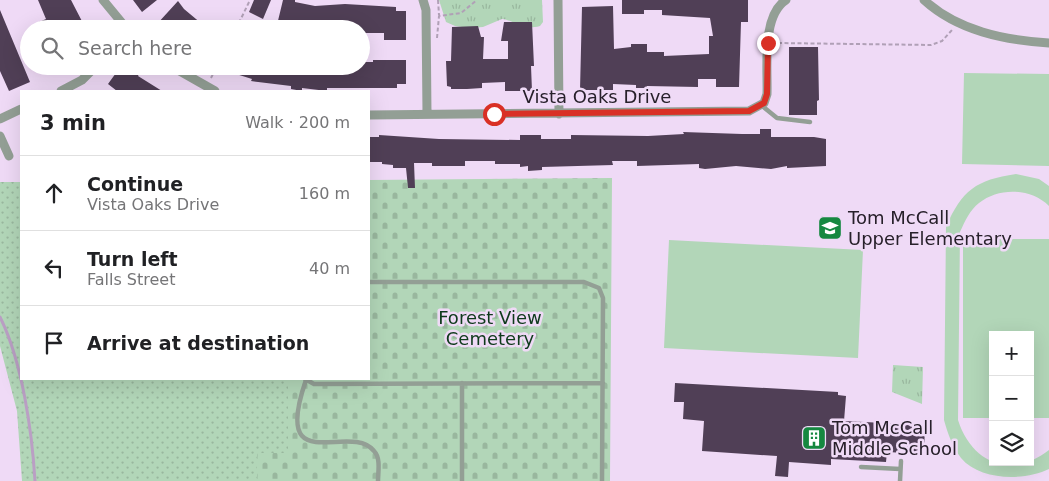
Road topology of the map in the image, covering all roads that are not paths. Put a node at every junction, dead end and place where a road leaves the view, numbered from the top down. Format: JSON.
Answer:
{"nodes":[{"id":1,"x":103,"y":0,"type":"edge"},
{"id":2,"x":423,"y":0,"type":"edge"},
{"id":3,"x":558,"y":0,"type":"edge"},
{"id":4,"x":924,"y":0,"type":"edge"},
{"id":5,"x":781,"y":1,"type":"edge"},
{"id":6,"x":120,"y":20,"type":"edge"},
{"id":7,"x":1049,"y":43,"type":"edge"},
{"id":8,"x":87,"y":75,"type":"edge"},
{"id":9,"x":186,"y":75,"type":"edge"},
{"id":10,"x":63,"y":90,"type":"edge"},
{"id":11,"x":213,"y":90,"type":"edge"},
{"id":12,"x":762,"y":104,"type":"junction"},
{"id":13,"x":20,"y":110,"type":"edge"},
{"id":14,"x":427,"y":114,"type":"junction"},
{"id":15,"x":559,"y":114,"type":"junction"},
{"id":16,"x":370,"y":115,"type":"edge"},
{"id":17,"x":0,"y":118,"type":"edge"},
{"id":18,"x":810,"y":122,"type":"dead end"},
{"id":19,"x":0,"y":136,"type":"edge"},
{"id":20,"x":9,"y":156,"type":"dead end"},
{"id":21,"x":370,"y":282,"type":"edge"},
{"id":22,"x":305,"y":380,"type":"edge"},
{"id":23,"x":307,"y":380,"type":"edge"},
{"id":24,"x":462,"y":383,"type":"junction"},
{"id":25,"x":603,"y":383,"type":"junction"},
{"id":26,"x":306,"y":446,"type":"dead end"},
{"id":27,"x":318,"y":448,"type":"dead end"},
{"id":28,"x":901,"y":461,"type":"dead end"},
{"id":29,"x":861,"y":467,"type":"dead end"},
{"id":30,"x":900,"y":469,"type":"junction"},
{"id":31,"x":378,"y":481,"type":"edge"},
{"id":32,"x":462,"y":481,"type":"edge"},
{"id":33,"x":602,"y":481,"type":"edge"},
{"id":34,"x":900,"y":481,"type":"edge"}],
"edges":[{"from":1,"to":6,"type":"street"},
{"from":2,"to":14,"type":"street"},
{"from":3,"to":15,"type":"street"},
{"from":4,"to":7,"type":"street"},
{"from":5,"to":12,"type":"street"},
{"from":8,"to":10,"type":"street"},
{"from":9,"to":11,"type":"street"},
{"from":12,"to":15,"type":"street","name":"Vista Oaks Drive"},
{"from":12,"to":18,"type":"lane"},
{"from":13,"to":17,"type":"street"},
{"from":14,"to":15,"type":"street","name":"Vista Oaks Drive"},
{"from":14,"to":16,"type":"street","name":"Vista Oaks Drive"},
{"from":19,"to":20,"type":"street"},
{"from":21,"to":25,"type":"lane"},
{"from":22,"to":26,"type":"lane"},
{"from":23,"to":24,"type":"lane"},
{"from":24,"to":25,"type":"lane"},
{"from":24,"to":32,"type":"lane"},
{"from":25,"to":33,"type":"lane"},
{"from":27,"to":31,"type":"lane"},
{"from":28,"to":30,"type":"lane"},
{"from":29,"to":30,"type":"lane"},
{"from":30,"to":34,"type":"lane"}]}
